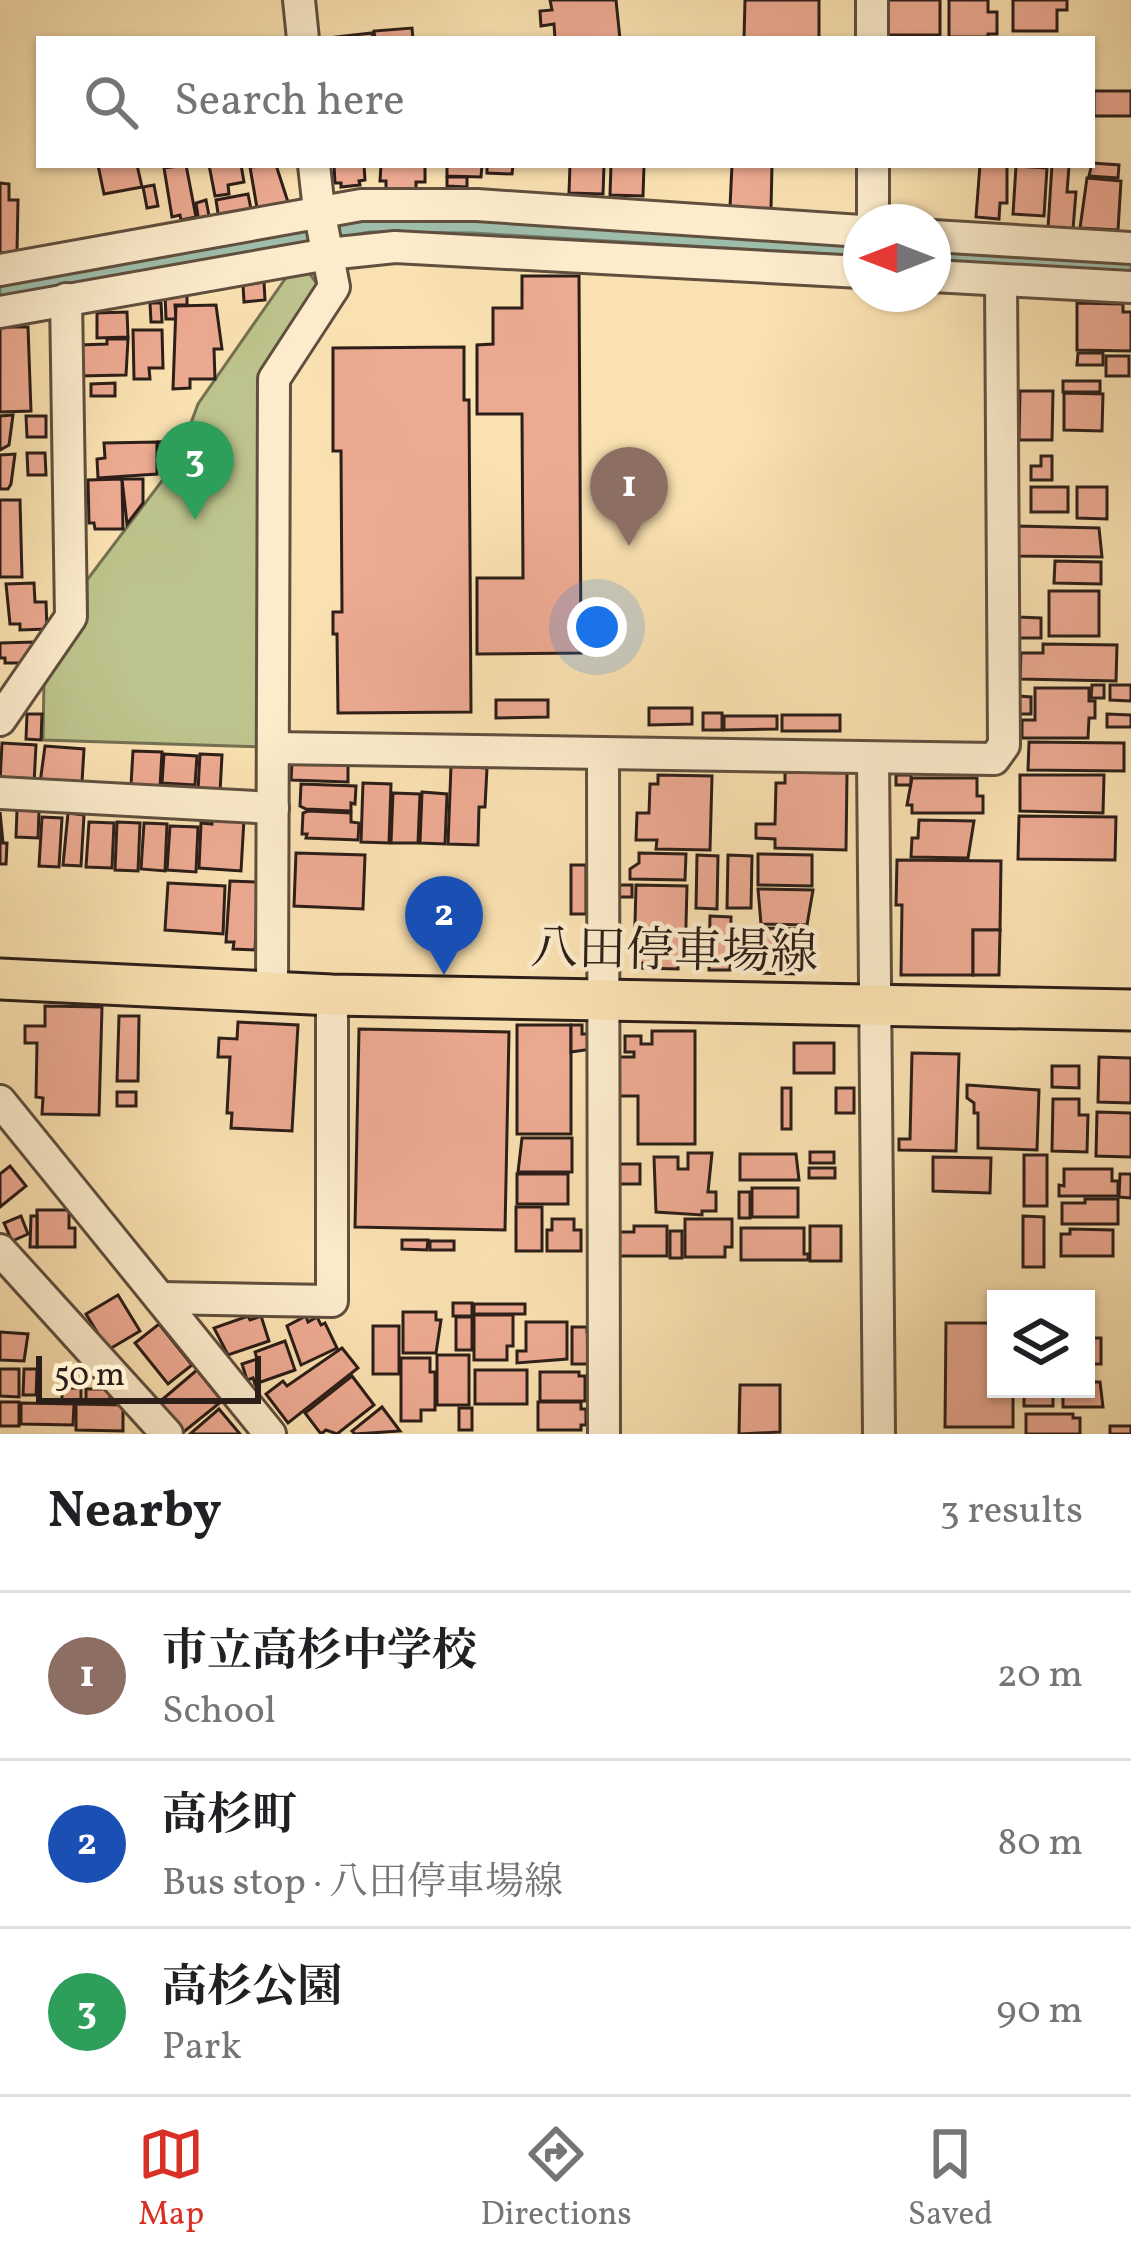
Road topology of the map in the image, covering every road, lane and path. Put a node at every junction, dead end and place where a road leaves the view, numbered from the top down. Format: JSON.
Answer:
{"nodes":[{"id":1,"x":299,"y":0,"type":"edge"},
{"id":2,"x":872,"y":0,"type":"edge"},
{"id":3,"x":303,"y":36,"type":"edge"},
{"id":4,"x":872,"y":36,"type":"edge"},
{"id":5,"x":314,"y":168,"type":"edge"},
{"id":6,"x":873,"y":168,"type":"edge"},
{"id":7,"x":873,"y":204,"type":"edge"},
{"id":8,"x":843,"y":230,"type":"edge"},
{"id":9,"x":323,"y":232,"type":"junction"},
{"id":10,"x":951,"y":237,"type":"edge"},
{"id":11,"x":1131,"y":248,"type":"edge"},
{"id":12,"x":0,"y":270,"type":"edge"},
{"id":13,"x":843,"y":271,"type":"edge"},
{"id":14,"x":951,"y":278,"type":"edge"},
{"id":15,"x":1001,"y":280,"type":"junction"},
{"id":16,"x":1131,"y":287,"type":"edge"},
{"id":17,"x":66,"y":299,"type":"junction"},
{"id":18,"x":0,"y":312,"type":"edge"},
{"id":19,"x":0,"y":720,"type":"edge"},
{"id":20,"x":273,"y":748,"type":"junction"},
{"id":21,"x":603,"y":754,"type":"junction"},
{"id":22,"x":873,"y":758,"type":"junction"},
{"id":23,"x":0,"y":793,"type":"edge"},
{"id":24,"x":273,"y":808,"type":"junction"},
{"id":25,"x":0,"y":980,"type":"edge"},
{"id":26,"x":272,"y":992,"type":"junction"},
{"id":27,"x":332,"y":995,"type":"junction"},
{"id":28,"x":603,"y":998,"type":"junction"},
{"id":29,"x":875,"y":1004,"type":"junction"},
{"id":30,"x":1131,"y":1010,"type":"edge"},
{"id":31,"x":0,"y":1101,"type":"edge"},
{"id":32,"x":0,"y":1250,"type":"edge"},
{"id":33,"x":160,"y":1298,"type":"junction"},
{"id":34,"x":162,"y":1432,"type":"edge"},
{"id":35,"x":270,"y":1434,"type":"edge"},
{"id":36,"x":604,"y":1434,"type":"edge"},
{"id":37,"x":879,"y":1434,"type":"edge"}],
"edges":[{"from":1,"to":3,"type":"street"},
{"from":2,"to":4,"type":"street"},
{"from":5,"to":9,"type":"street"},
{"from":6,"to":7,"type":"street"},
{"from":8,"to":9,"type":"street"},
{"from":9,"to":12,"type":"street"},
{"from":9,"to":13,"type":"street"},
{"from":9,"to":17,"type":"street"},
{"from":9,"to":20,"type":"street"},
{"from":10,"to":11,"type":"street"},
{"from":14,"to":15,"type":"street"},
{"from":15,"to":16,"type":"street"},
{"from":15,"to":22,"type":"street"},
{"from":17,"to":18,"type":"street"},
{"from":17,"to":19,"type":"street"},
{"from":20,"to":21,"type":"street"},
{"from":20,"to":24,"type":"street"},
{"from":21,"to":22,"type":"street"},
{"from":21,"to":28,"type":"street"},
{"from":22,"to":29,"type":"street"},
{"from":23,"to":24,"type":"street"},
{"from":24,"to":26,"type":"street"},
{"from":25,"to":26,"type":"main road","name":"八田停車場線"},
{"from":26,"to":27,"type":"main road","name":"八田停車場線"},
{"from":27,"to":28,"type":"main road","name":"八田停車場線"},
{"from":27,"to":33,"type":"street"},
{"from":28,"to":29,"type":"main road","name":"八田停車場線"},
{"from":28,"to":36,"type":"street"},
{"from":29,"to":30,"type":"main road","name":"八田停車場線"},
{"from":29,"to":37,"type":"street"},
{"from":31,"to":33,"type":"street"},
{"from":32,"to":34,"type":"street"},
{"from":33,"to":35,"type":"street"}]}
